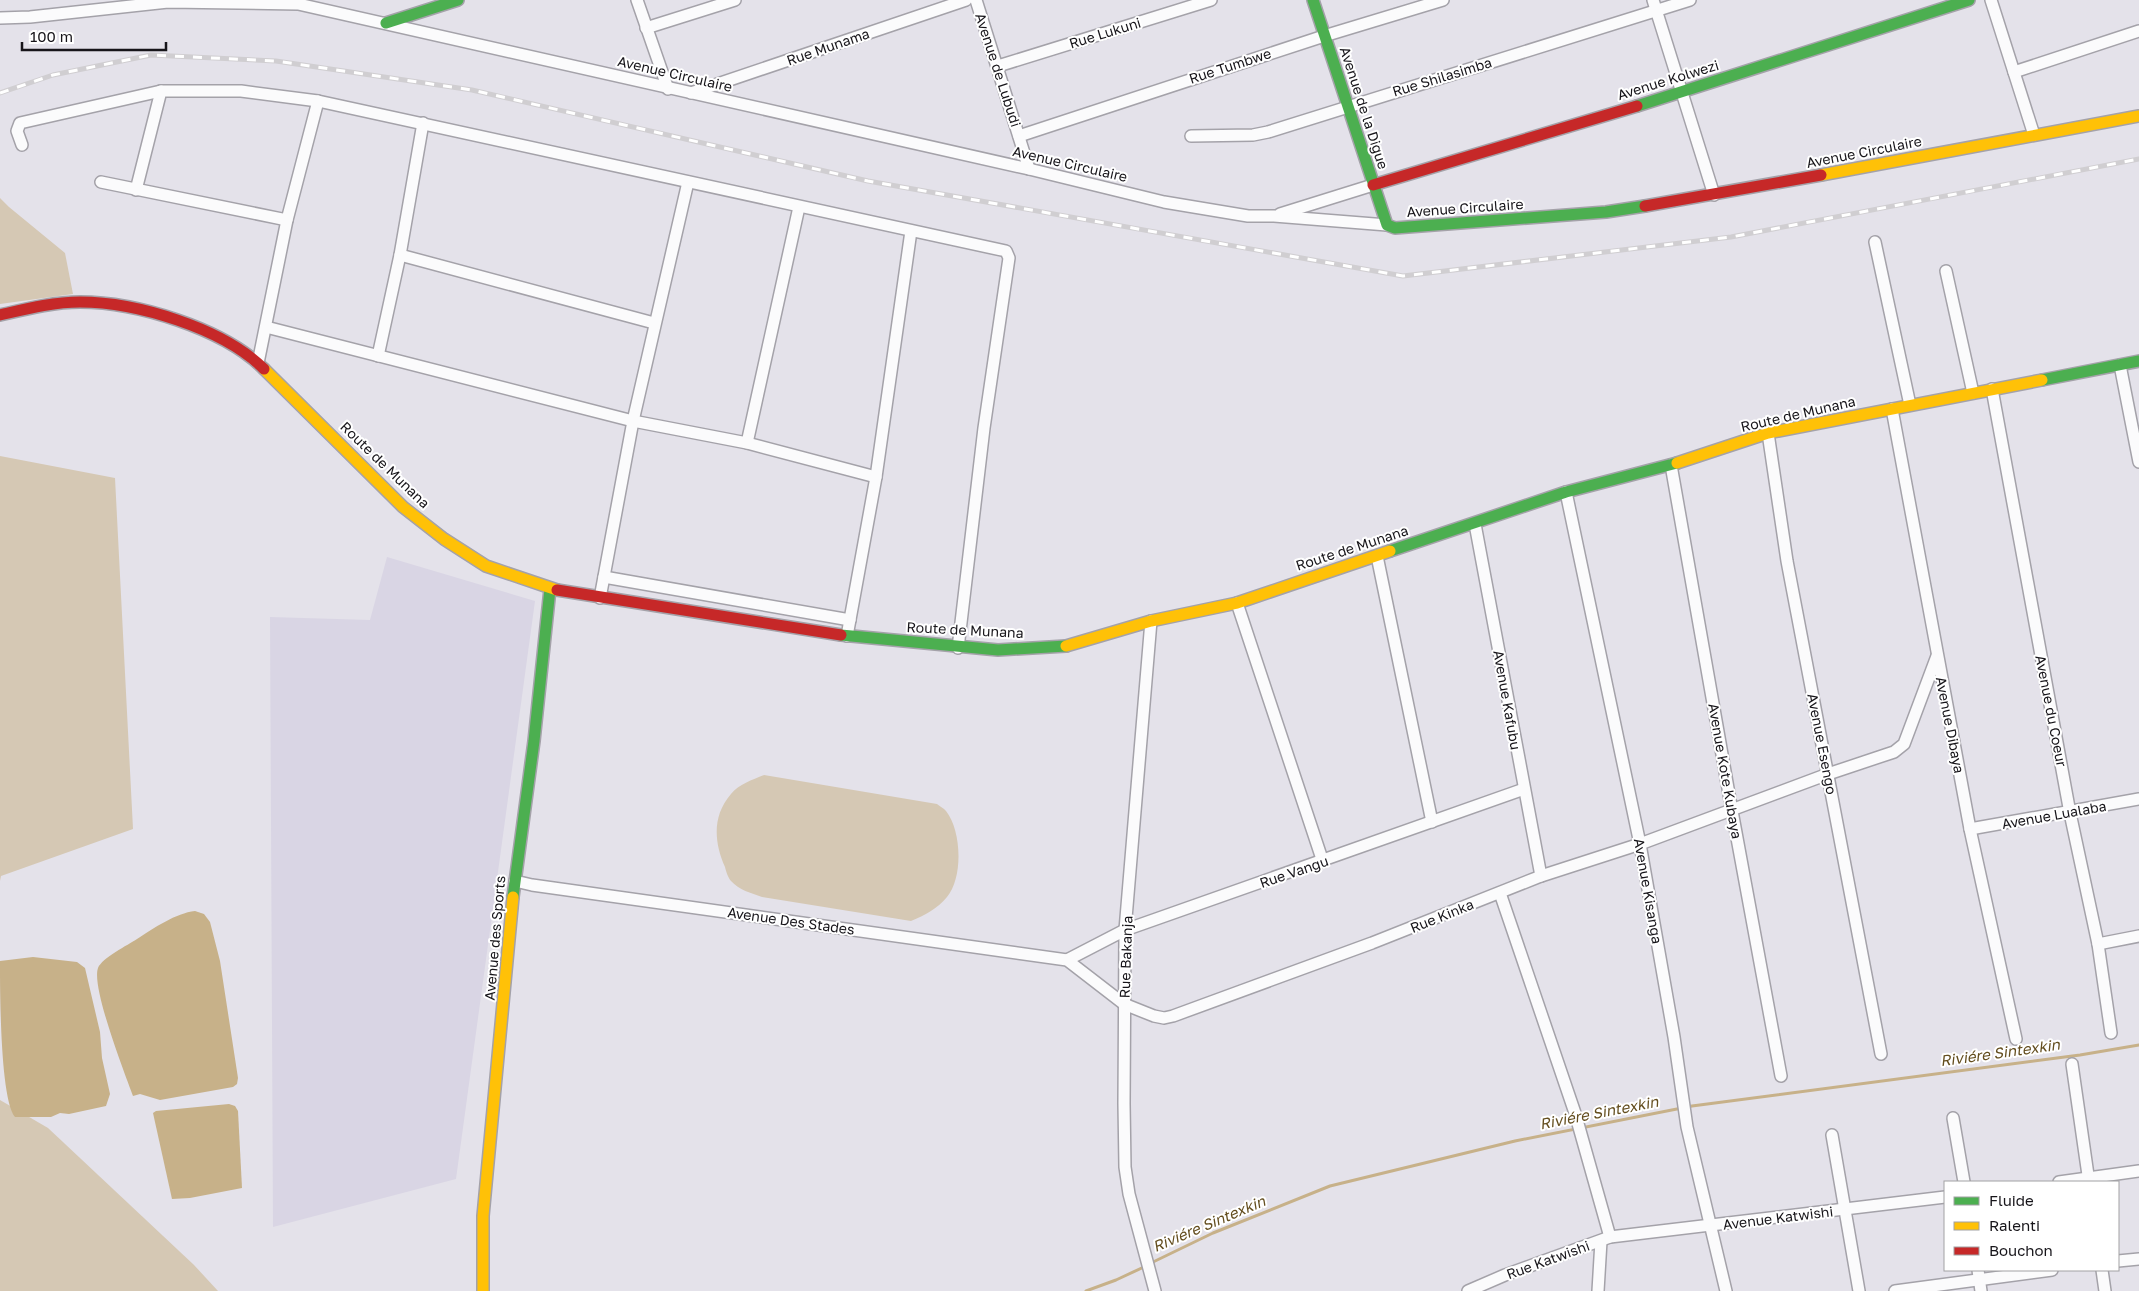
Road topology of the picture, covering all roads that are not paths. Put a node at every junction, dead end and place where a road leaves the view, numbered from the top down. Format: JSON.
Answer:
{"nodes":[{"id":1,"x":458,"y":0,"type":"edge"},
{"id":2,"x":637,"y":0,"type":"edge"},
{"id":3,"x":736,"y":0,"type":"edge"},
{"id":4,"x":966,"y":0,"type":"edge"},
{"id":5,"x":976,"y":0,"type":"edge"},
{"id":6,"x":1211,"y":0,"type":"edge"},
{"id":7,"x":1313,"y":0,"type":"edge"},
{"id":8,"x":1443,"y":0,"type":"edge"},
{"id":9,"x":1690,"y":0,"type":"edge"},
{"id":10,"x":1969,"y":0,"type":"edge"},
{"id":11,"x":1991,"y":0,"type":"edge"},
{"id":12,"x":167,"y":1,"type":"edge"},
{"id":13,"x":298,"y":2,"type":"edge"},
{"id":14,"x":1654,"y":5,"type":"edge"},
{"id":15,"x":0,"y":18,"type":"edge"},
{"id":16,"x":386,"y":23,"type":"junction"},
{"id":17,"x":646,"y":28,"type":"junction"},
{"id":18,"x":2139,"y":31,"type":"edge"},
{"id":19,"x":1324,"y":36,"type":"junction"},
{"id":20,"x":998,"y":66,"type":"junction"},
{"id":21,"x":2014,"y":72,"type":"junction"},
{"id":22,"x":668,"y":89,"type":"junction"},
{"id":23,"x":161,"y":91,"type":"junction"},
{"id":24,"x":1682,"y":92,"type":"junction"},
{"id":25,"x":690,"y":93,"type":"junction"},
{"id":26,"x":318,"y":101,"type":"junction"},
{"id":27,"x":1348,"y":107,"type":"junction"},
{"id":28,"x":2139,"y":116,"type":"edge"},
{"id":29,"x":423,"y":123,"type":"junction"},
{"id":30,"x":2034,"y":135,"type":"junction"},
{"id":31,"x":1019,"y":136,"type":"junction"},
{"id":32,"x":1191,"y":136,"type":"dead end"},
{"id":33,"x":22,"y":146,"type":"dead end"},
{"id":34,"x":1029,"y":169,"type":"junction"},
{"id":35,"x":101,"y":182,"type":"dead end"},
{"id":36,"x":688,"y":182,"type":"junction"},
{"id":37,"x":1374,"y":185,"type":"junction"},
{"id":38,"x":136,"y":190,"type":"junction"},
{"id":39,"x":1714,"y":195,"type":"junction"},
{"id":40,"x":799,"y":207,"type":"junction"},
{"id":41,"x":1274,"y":216,"type":"junction"},
{"id":42,"x":287,"y":220,"type":"junction"},
{"id":43,"x":1387,"y":225,"type":"junction"},
{"id":44,"x":911,"y":231,"type":"junction"},
{"id":45,"x":1876,"y":242,"type":"dead end"},
{"id":46,"x":400,"y":255,"type":"junction"},
{"id":47,"x":1946,"y":271,"type":"dead end"},
{"id":48,"x":0,"y":315,"type":"edge"},
{"id":49,"x":654,"y":324,"type":"junction"},
{"id":50,"x":266,"y":327,"type":"junction"},
{"id":51,"x":378,"y":356,"type":"junction"},
{"id":52,"x":2139,"y":361,"type":"edge"},
{"id":53,"x":258,"y":363,"type":"junction"},
{"id":54,"x":2120,"y":366,"type":"junction"},
{"id":55,"x":1992,"y":390,"type":"junction"},
{"id":56,"x":1973,"y":393,"type":"junction"},
{"id":57,"x":1910,"y":405,"type":"junction"},
{"id":58,"x":1892,"y":409,"type":"junction"},
{"id":59,"x":633,"y":421,"type":"junction"},
{"id":60,"x":1768,"y":433,"type":"junction"},
{"id":61,"x":747,"y":444,"type":"junction"},
{"id":62,"x":2139,"y":462,"type":"edge"},
{"id":63,"x":1671,"y":465,"type":"junction"},
{"id":64,"x":876,"y":477,"type":"junction"},
{"id":65,"x":1566,"y":492,"type":"junction"},
{"id":66,"x":1475,"y":524,"type":"junction"},
{"id":67,"x":1377,"y":556,"type":"junction"},
{"id":68,"x":604,"y":577,"type":"junction"},
{"id":69,"x":550,"y":589,"type":"junction"},
{"id":70,"x":600,"y":598,"type":"junction"},
{"id":71,"x":1237,"y":603,"type":"junction"},
{"id":72,"x":850,"y":620,"type":"junction"},
{"id":73,"x":1150,"y":621,"type":"junction"},
{"id":74,"x":847,"y":636,"type":"junction"},
{"id":75,"x":958,"y":648,"type":"junction"},
{"id":76,"x":1936,"y":656,"type":"junction"},
{"id":77,"x":1828,"y":774,"type":"junction"},
{"id":78,"x":1524,"y":789,"type":"junction"},
{"id":79,"x":2139,"y":800,"type":"edge"},
{"id":80,"x":1732,"y":811,"type":"junction"},
{"id":81,"x":2070,"y":813,"type":"junction"},
{"id":82,"x":1432,"y":822,"type":"junction"},
{"id":83,"x":1970,"y":830,"type":"junction"},
{"id":84,"x":1640,"y":844,"type":"junction"},
{"id":85,"x":1323,"y":862,"type":"junction"},
{"id":86,"x":1541,"y":876,"type":"junction"},
{"id":87,"x":515,"y":881,"type":"junction"},
{"id":88,"x":1500,"y":892,"type":"junction"},
{"id":89,"x":1125,"y":930,"type":"junction"},
{"id":90,"x":2139,"y":936,"type":"edge"},
{"id":91,"x":2098,"y":944,"type":"junction"},
{"id":92,"x":1067,"y":960,"type":"junction"},
{"id":93,"x":1124,"y":1004,"type":"junction"},
{"id":94,"x":2111,"y":1033,"type":"dead end"},
{"id":95,"x":2016,"y":1039,"type":"dead end"},
{"id":96,"x":1881,"y":1054,"type":"dead end"},
{"id":97,"x":2072,"y":1064,"type":"dead end"},
{"id":98,"x":1781,"y":1076,"type":"dead end"},
{"id":99,"x":1953,"y":1118,"type":"dead end"},
{"id":100,"x":1832,"y":1135,"type":"dead end"},
{"id":101,"x":2139,"y":1171,"type":"edge"},
{"id":102,"x":2089,"y":1180,"type":"edge"},
{"id":103,"x":1964,"y":1181,"type":"edge"},
{"id":104,"x":2074,"y":1181,"type":"edge"},
{"id":105,"x":1944,"y":1197,"type":"edge"},
{"id":106,"x":1845,"y":1210,"type":"junction"},
{"id":107,"x":1710,"y":1226,"type":"junction"},
{"id":108,"x":1606,"y":1239,"type":"junction"},
{"id":109,"x":2139,"y":1259,"type":"edge"},
{"id":110,"x":2119,"y":1261,"type":"edge"},
{"id":111,"x":2045,"y":1271,"type":"edge"},
{"id":112,"x":2102,"y":1271,"type":"edge"},
{"id":113,"x":1980,"y":1280,"type":"edge"},
{"id":114,"x":483,"y":1291,"type":"edge"},
{"id":115,"x":1155,"y":1291,"type":"edge"},
{"id":116,"x":1468,"y":1291,"type":"edge"},
{"id":117,"x":1598,"y":1291,"type":"edge"},
{"id":118,"x":1726,"y":1291,"type":"edge"},
{"id":119,"x":1859,"y":1291,"type":"edge"},
{"id":120,"x":1895,"y":1291,"type":"edge"},
{"id":121,"x":2106,"y":1291,"type":"edge"}],
"edges":[{"from":1,"to":16,"type":"street"},
{"from":2,"to":17,"type":"street"},
{"from":3,"to":17,"type":"street"},
{"from":4,"to":25,"type":"street","name":"Rue Munama"},
{"from":5,"to":20,"type":"street","name":"Avenue de Lubudi"},
{"from":6,"to":20,"type":"street","name":"Rue Lukuni"},
{"from":7,"to":19,"type":"street","name":"Avenue de la Digue"},
{"from":8,"to":19,"type":"street","name":"Rue Tumbwe"},
{"from":9,"to":14,"type":"street","name":"Rue Shilasimba"},
{"from":10,"to":24,"type":"street","name":"Avenue Kolwezi"},
{"from":11,"to":21,"type":"street"},
{"from":12,"to":13,"type":"street","name":"Avenue Circulaire"},
{"from":12,"to":15,"type":"street","name":"Avenue Circulaire"},
{"from":13,"to":16,"type":"street","name":"Avenue Circulaire"},
{"from":14,"to":24,"type":"street"},
{"from":14,"to":27,"type":"street","name":"Rue Shilasimba"},
{"from":16,"to":22,"type":"street","name":"Avenue Circulaire"},
{"from":17,"to":22,"type":"street"},
{"from":18,"to":21,"type":"street"},
{"from":19,"to":27,"type":"street","name":"Avenue de la Digue"},
{"from":19,"to":31,"type":"street","name":"Rue Tumbwe"},
{"from":20,"to":31,"type":"street","name":"Avenue de Lubudi"},
{"from":21,"to":30,"type":"street"},
{"from":22,"to":25,"type":"street","name":"Avenue Circulaire"},
{"from":23,"to":26,"type":"street"},
{"from":23,"to":33,"type":"street"},
{"from":23,"to":38,"type":"street"},
{"from":24,"to":37,"type":"street","name":"Avenue Kolwezi"},
{"from":24,"to":39,"type":"street"},
{"from":25,"to":34,"type":"street","name":"Avenue Circulaire"},
{"from":26,"to":29,"type":"street"},
{"from":26,"to":42,"type":"street"},
{"from":27,"to":32,"type":"street","name":"Rue Shilasimba"},
{"from":27,"to":37,"type":"street","name":"Avenue de la Digue"},
{"from":28,"to":30,"type":"street","name":"Avenue Circulaire"},
{"from":29,"to":36,"type":"street"},
{"from":29,"to":46,"type":"street"},
{"from":30,"to":39,"type":"street","name":"Avenue Circulaire"},
{"from":31,"to":34,"type":"street","name":"Avenue de Lubudi"},
{"from":34,"to":41,"type":"street","name":"Avenue Circulaire"},
{"from":35,"to":38,"type":"street"},
{"from":36,"to":40,"type":"street"},
{"from":36,"to":49,"type":"street"},
{"from":37,"to":41,"type":"street"},
{"from":37,"to":43,"type":"street","name":"Avenue de la Digue"},
{"from":38,"to":42,"type":"street"},
{"from":39,"to":43,"type":"street","name":"Avenue Circulaire"},
{"from":40,"to":44,"type":"street"},
{"from":40,"to":61,"type":"street"},
{"from":41,"to":43,"type":"street","name":"Avenue Circulaire"},
{"from":42,"to":50,"type":"street"},
{"from":44,"to":64,"type":"street"},
{"from":44,"to":75,"type":"street"},
{"from":45,"to":57,"type":"street"},
{"from":46,"to":49,"type":"street"},
{"from":46,"to":51,"type":"street"},
{"from":47,"to":56,"type":"street"},
{"from":48,"to":53,"type":"street","name":"Route de Munana"},
{"from":49,"to":59,"type":"street"},
{"from":50,"to":51,"type":"street"},
{"from":50,"to":53,"type":"street"},
{"from":51,"to":59,"type":"street"},
{"from":52,"to":54,"type":"street","name":"Route de Munana"},
{"from":53,"to":69,"type":"street","name":"Route de Munana"},
{"from":54,"to":55,"type":"street","name":"Route de Munana"},
{"from":54,"to":62,"type":"street"},
{"from":55,"to":56,"type":"street","name":"Route de Munana"},
{"from":55,"to":81,"type":"street","name":"Avenue du Coeur"},
{"from":56,"to":57,"type":"street","name":"Route de Munana"},
{"from":57,"to":58,"type":"street","name":"Route de Munana"},
{"from":58,"to":60,"type":"street","name":"Route de Munana"},
{"from":58,"to":76,"type":"street","name":"Avenue Dibaya"},
{"from":59,"to":61,"type":"street"},
{"from":59,"to":68,"type":"street"},
{"from":60,"to":63,"type":"street","name":"Route de Munana"},
{"from":60,"to":77,"type":"street","name":"Avenue Esengo"},
{"from":61,"to":64,"type":"street"},
{"from":63,"to":65,"type":"street","name":"Route de Munana"},
{"from":63,"to":80,"type":"street","name":"Avenue Kote Kubaya"},
{"from":64,"to":72,"type":"street"},
{"from":65,"to":66,"type":"street","name":"Route de Munana"},
{"from":65,"to":84,"type":"street","name":"Avenue Kisanga"},
{"from":66,"to":67,"type":"street","name":"Route de Munana"},
{"from":66,"to":78,"type":"street","name":"Avenue Kafubu"},
{"from":67,"to":71,"type":"street","name":"Route de Munana"},
{"from":67,"to":82,"type":"street"},
{"from":68,"to":70,"type":"street"},
{"from":68,"to":72,"type":"street"},
{"from":69,"to":70,"type":"street","name":"Route de Munana"},
{"from":69,"to":87,"type":"street","name":"Avenue des Sports"},
{"from":70,"to":74,"type":"street","name":"Route de Munana"},
{"from":71,"to":73,"type":"street","name":"Route de Munana"},
{"from":71,"to":85,"type":"street"},
{"from":72,"to":74,"type":"street"},
{"from":73,"to":75,"type":"street","name":"Route de Munana"},
{"from":73,"to":89,"type":"street","name":"Rue Bakanja"},
{"from":74,"to":75,"type":"street","name":"Route de Munana"},
{"from":76,"to":77,"type":"street","name":"Rue Kinka"},
{"from":76,"to":83,"type":"street","name":"Avenue Dibaya"},
{"from":77,"to":80,"type":"street","name":"Rue Kinka"},
{"from":77,"to":96,"type":"street","name":"Avenue Esengo"},
{"from":78,"to":82,"type":"street","name":"Rue Vangu"},
{"from":78,"to":86,"type":"street","name":"Avenue Kafubu"},
{"from":79,"to":81,"type":"street","name":"Avenue Lualaba"},
{"from":80,"to":84,"type":"street","name":"Rue Kinka"},
{"from":80,"to":98,"type":"street","name":"Avenue Kote Kubaya"},
{"from":81,"to":83,"type":"street","name":"Avenue Lualaba"},
{"from":81,"to":91,"type":"street","name":"Avenue du Coeur"},
{"from":82,"to":85,"type":"street","name":"Rue Vangu"},
{"from":83,"to":95,"type":"street","name":"Avenue Dibaya"},
{"from":84,"to":86,"type":"street","name":"Rue Kinka"},
{"from":84,"to":107,"type":"street","name":"Avenue Kisanga"},
{"from":85,"to":89,"type":"street","name":"Rue Vangu"},
{"from":86,"to":88,"type":"street","name":"Rue Kinka"},
{"from":87,"to":92,"type":"street","name":"Avenue Des Stades"},
{"from":87,"to":114,"type":"street","name":"Avenue des Sports"},
{"from":88,"to":93,"type":"street","name":"Rue Kinka"},
{"from":88,"to":108,"type":"street"},
{"from":89,"to":92,"type":"street","name":"Rue Vangu"},
{"from":89,"to":93,"type":"street","name":"Rue Bakanja"},
{"from":90,"to":91,"type":"street"},
{"from":91,"to":94,"type":"street","name":"Avenue du Coeur"},
{"from":92,"to":93,"type":"street","name":"Rue Kinka"},
{"from":93,"to":115,"type":"street","name":"Rue Bakanja"},
{"from":97,"to":102,"type":"street"},
{"from":99,"to":103,"type":"street"},
{"from":100,"to":106,"type":"street"},
{"from":101,"to":102,"type":"street"},
{"from":102,"to":104,"type":"street"},
{"from":105,"to":106,"type":"street","name":"Avenue Katwishi"},
{"from":106,"to":107,"type":"street","name":"Avenue Katwishi"},
{"from":106,"to":119,"type":"street"},
{"from":107,"to":108,"type":"street","name":"Avenue Katwishi"},
{"from":107,"to":118,"type":"street","name":"Avenue Kisanga"},
{"from":108,"to":116,"type":"street","name":"Rue Katwishi"},
{"from":108,"to":117,"type":"street"},
{"from":109,"to":110,"type":"street"},
{"from":111,"to":113,"type":"street"},
{"from":112,"to":121,"type":"street"},
{"from":113,"to":120,"type":"street"}]}
